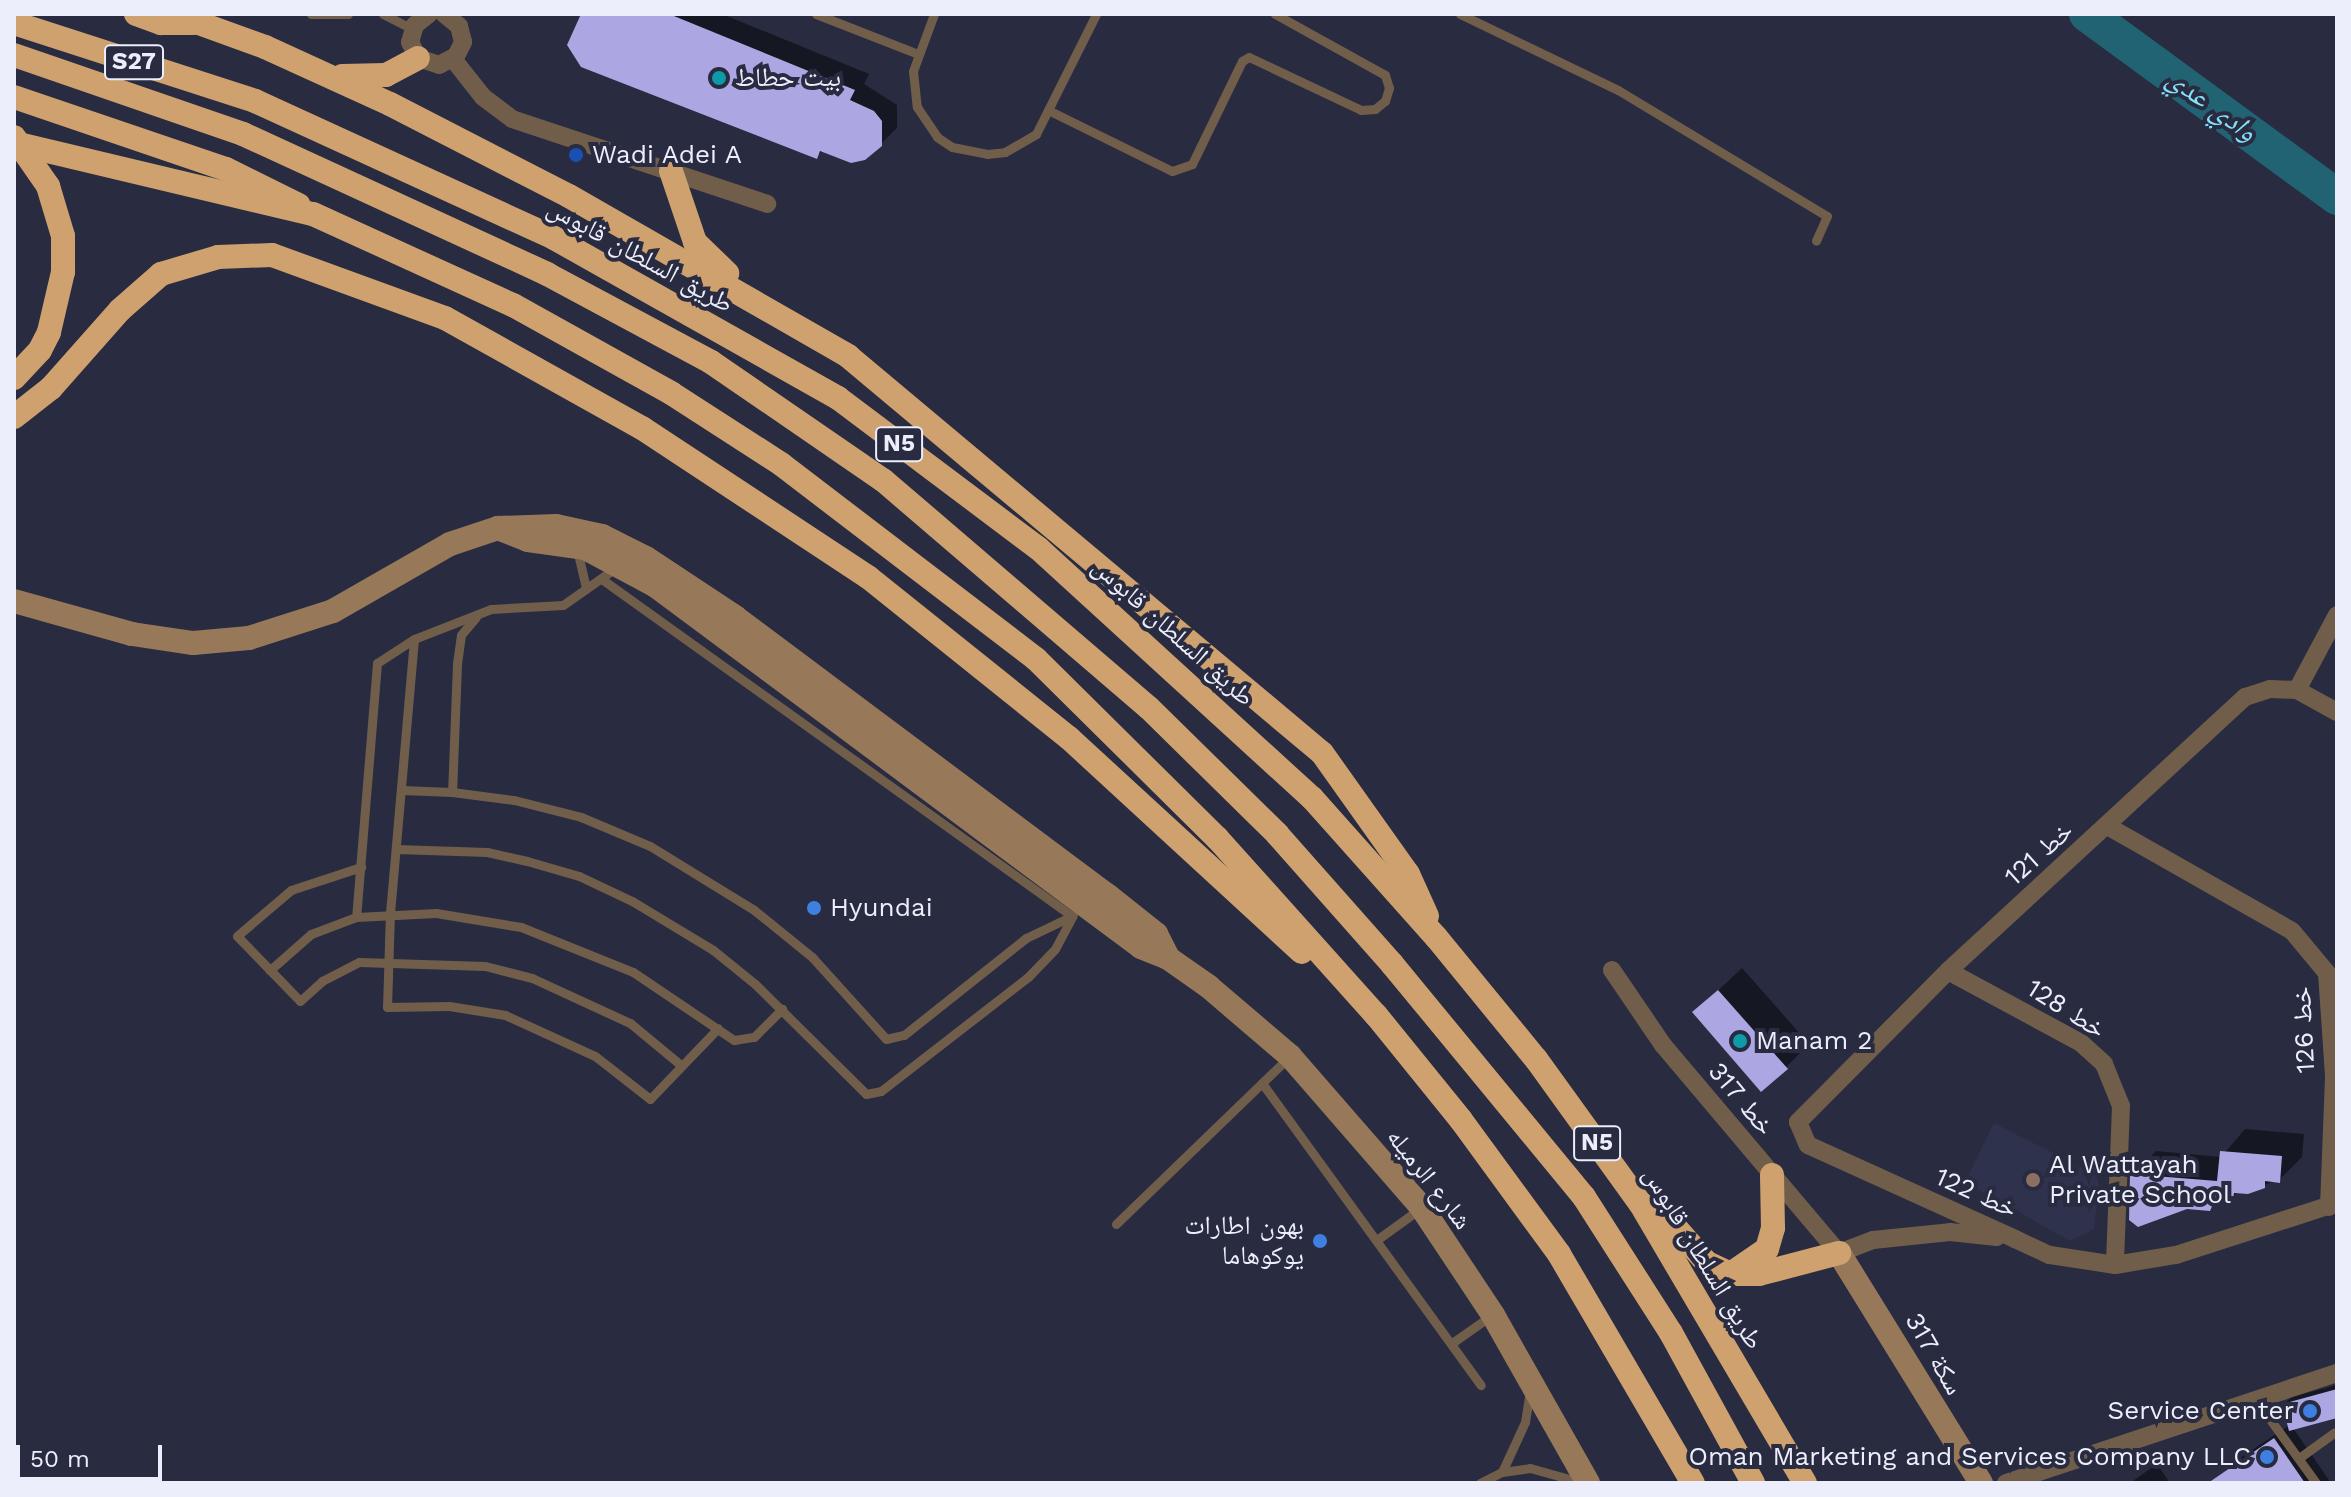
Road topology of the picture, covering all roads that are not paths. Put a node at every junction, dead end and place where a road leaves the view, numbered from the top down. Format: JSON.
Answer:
{"nodes":[{"id":1,"x":136,"y":14,"type":"edge"},
{"id":2,"x":174,"y":14,"type":"edge"},
{"id":3,"x":311,"y":14,"type":"edge"},
{"id":4,"x":348,"y":14,"type":"edge"},
{"id":5,"x":383,"y":14,"type":"edge"},
{"id":6,"x":429,"y":14,"type":"edge"},
{"id":7,"x":816,"y":14,"type":"edge"},
{"id":8,"x":934,"y":14,"type":"edge"},
{"id":9,"x":1096,"y":14,"type":"edge"},
{"id":10,"x":1275,"y":14,"type":"edge"},
{"id":11,"x":1460,"y":14,"type":"edge"},
{"id":12,"x":457,"y":18,"type":"edge"},
{"id":13,"x":14,"y":23,"type":"edge"},
{"id":14,"x":200,"y":24,"type":"junction"},
{"id":15,"x":412,"y":29,"type":"junction"},
{"id":16,"x":918,"y":54,"type":"junction"},
{"id":17,"x":14,"y":55,"type":"edge"},
{"id":18,"x":418,"y":58,"type":"junction"},
{"id":19,"x":453,"y":59,"type":"junction"},
{"id":20,"x":326,"y":74,"type":"junction"},
{"id":21,"x":14,"y":97,"type":"edge"},
{"id":22,"x":255,"y":101,"type":"joint"},
{"id":23,"x":1048,"y":110,"type":"junction"},
{"id":24,"x":243,"y":134,"type":"joint"},
{"id":25,"x":14,"y":140,"type":"edge"},
{"id":26,"x":14,"y":150,"type":"edge"},
{"id":27,"x":54,"y":153,"type":"junction"},
{"id":28,"x":671,"y":171,"type":"junction"},
{"id":29,"x":767,"y":204,"type":"dead end"},
{"id":30,"x":313,"y":214,"type":"junction"},
{"id":31,"x":1816,"y":241,"type":"dead end"},
{"id":32,"x":768,"y":309,"type":"junction"},
{"id":33,"x":14,"y":378,"type":"edge"},
{"id":34,"x":14,"y":417,"type":"edge"},
{"id":35,"x":498,"y":528,"type":"junction"},
{"id":36,"x":576,"y":545,"type":"junction"},
{"id":37,"x":612,"y":572,"type":"junction"},
{"id":38,"x":586,"y":588,"type":"junction"},
{"id":39,"x":700,"y":594,"type":"junction"},
{"id":40,"x":14,"y":601,"type":"edge"},
{"id":41,"x":479,"y":615,"type":"junction"},
{"id":42,"x":2337,"y":615,"type":"edge"},
{"id":43,"x":414,"y":639,"type":"junction"},
{"id":44,"x":2297,"y":690,"type":"junction"},
{"id":45,"x":2337,"y":712,"type":"edge"},
{"id":46,"x":401,"y":790,"type":"junction"},
{"id":47,"x":452,"y":792,"type":"junction"},
{"id":48,"x":2109,"y":827,"type":"junction"},
{"id":49,"x":396,"y":849,"type":"junction"},
{"id":50,"x":361,"y":867,"type":"junction"},
{"id":51,"x":1078,"y":910,"type":"junction"},
{"id":52,"x":390,"y":912,"type":"junction"},
{"id":53,"x":356,"y":917,"type":"junction"},
{"id":54,"x":1436,"y":937,"type":"junction"},
{"id":55,"x":1168,"y":958,"type":"junction"},
{"id":56,"x":387,"y":960,"type":"junction"},
{"id":57,"x":270,"y":970,"type":"junction"},
{"id":58,"x":1612,"y":970,"type":"dead end"},
{"id":59,"x":1948,"y":971,"type":"junction"},
{"id":60,"x":782,"y":1009,"type":"junction"},
{"id":61,"x":1376,"y":1015,"type":"junction"},
{"id":62,"x":718,"y":1028,"type":"junction"},
{"id":63,"x":1290,"y":1056,"type":"junction"},
{"id":64,"x":682,"y":1066,"type":"junction"},
{"id":65,"x":1262,"y":1083,"type":"junction"},
{"id":66,"x":1798,"y":1122,"type":"joint"},
{"id":67,"x":1772,"y":1175,"type":"junction"},
{"id":68,"x":1640,"y":1203,"type":"junction"},
{"id":69,"x":2333,"y":1205,"type":"edge"},
{"id":70,"x":1422,"y":1208,"type":"junction"},
{"id":71,"x":1116,"y":1224,"type":"dead end"},
{"id":72,"x":1378,"y":1239,"type":"junction"},
{"id":73,"x":2015,"y":1239,"type":"junction"},
{"id":74,"x":1839,"y":1253,"type":"junction"},
{"id":75,"x":2115,"y":1265,"type":"junction"},
{"id":76,"x":1731,"y":1274,"type":"junction"},
{"id":77,"x":1493,"y":1315,"type":"junction"},
{"id":78,"x":1452,"y":1343,"type":"junction"},
{"id":79,"x":2337,"y":1373,"type":"edge"},
{"id":80,"x":1532,"y":1384,"type":"junction"},
{"id":81,"x":1481,"y":1385,"type":"dead end"},
{"id":82,"x":2256,"y":1400,"type":"junction"},
{"id":83,"x":2335,"y":1432,"type":"edge"},
{"id":84,"x":2299,"y":1458,"type":"junction"},
{"id":85,"x":1502,"y":1472,"type":"junction"},
{"id":86,"x":1800,"y":1474,"type":"edge"},
{"id":87,"x":1480,"y":1483,"type":"edge"},
{"id":88,"x":1581,"y":1483,"type":"edge"},
{"id":89,"x":1588,"y":1483,"type":"edge"},
{"id":90,"x":1693,"y":1483,"type":"edge"},
{"id":91,"x":1753,"y":1483,"type":"edge"},
{"id":92,"x":1981,"y":1483,"type":"edge"},
{"id":93,"x":2006,"y":1483,"type":"edge"},
{"id":94,"x":2316,"y":1483,"type":"edge"}],
"edges":[{"from":1,"to":14,"type":"highway"},
{"from":2,"to":14,"type":"highway"},
{"from":3,"to":4,"type":"lane"},
{"from":5,"to":15,"type":"lane"},
{"from":6,"to":15,"type":"street"},
{"from":7,"to":16,"type":"lane"},
{"from":8,"to":16,"type":"lane"},
{"from":9,"to":23,"type":"lane"},
{"from":10,"to":23,"type":"lane"},
{"from":11,"to":31,"type":"lane"},
{"from":12,"to":19,"type":"street"},
{"from":13,"to":22,"type":"highway","number":"S27"},
{"from":14,"to":20,"type":"highway"},
{"from":15,"to":18,"type":"street"},
{"from":16,"to":23,"type":"lane"},
{"from":17,"to":24,"type":"highway","number":"S27"},
{"from":18,"to":19,"type":"street"},
{"from":18,"to":20,"type":"highway"},
{"from":19,"to":28,"type":"street"},
{"from":20,"to":32,"type":"highway"},
{"from":21,"to":30,"type":"highway"},
{"from":22,"to":54,"type":"highway","name":"طريق السلطان قابوس","number":"N5"},
{"from":24,"to":91,"type":"highway","number":"N5"},
{"from":25,"to":27,"type":"highway"},
{"from":25,"to":33,"type":"highway","bridge":true},
{"from":26,"to":27,"type":"highway"},
{"from":27,"to":30,"type":"highway"},
{"from":28,"to":29,"type":"street"},
{"from":28,"to":32,"type":"highway"},
{"from":30,"to":61,"type":"highway"},
{"from":32,"to":54,"type":"highway"},
{"from":34,"to":61,"type":"highway"},
{"from":35,"to":36,"type":"street"},
{"from":35,"to":39,"type":"street"},
{"from":35,"to":40,"type":"street"},
{"from":36,"to":37,"type":"street"},
{"from":36,"to":38,"type":"lane"},
{"from":37,"to":38,"type":"lane"},
{"from":37,"to":39,"type":"street"},
{"from":37,"to":51,"type":"street"},
{"from":38,"to":41,"type":"lane"},
{"from":39,"to":55,"type":"street"},
{"from":41,"to":43,"type":"lane"},
{"from":41,"to":47,"type":"lane"},
{"from":42,"to":44,"type":"street"},
{"from":43,"to":46,"type":"lane"},
{"from":43,"to":50,"type":"lane"},
{"from":44,"to":45,"type":"street"},
{"from":44,"to":48,"type":"street","name":"خط 121"},
{"from":46,"to":47,"type":"lane"},
{"from":46,"to":49,"type":"lane"},
{"from":47,"to":51,"type":"lane"},
{"from":48,"to":59,"type":"street","name":"خط 121"},
{"from":48,"to":69,"type":"street","name":"خط 126"},
{"from":49,"to":52,"type":"lane"},
{"from":49,"to":60,"type":"lane"},
{"from":50,"to":53,"type":"lane"},
{"from":50,"to":57,"type":"lane"},
{"from":51,"to":55,"type":"street"},
{"from":51,"to":60,"type":"lane"},
{"from":52,"to":53,"type":"lane"},
{"from":52,"to":56,"type":"lane"},
{"from":52,"to":62,"type":"lane"},
{"from":53,"to":57,"type":"lane"},
{"from":54,"to":68,"type":"highway","name":"طريق السلطان قابوس","number":"N5"},
{"from":55,"to":63,"type":"street","name":"شارع الرميله"},
{"from":56,"to":57,"type":"lane"},
{"from":56,"to":64,"type":"lane"},
{"from":56,"to":64,"type":"lane"},
{"from":58,"to":67,"type":"street","name":"خط 317"},
{"from":59,"to":66,"type":"street","name":"خط 121"},
{"from":59,"to":75,"type":"street","name":"خط 128"},
{"from":60,"to":62,"type":"lane"},
{"from":61,"to":90,"type":"highway"},
{"from":62,"to":64,"type":"lane"},
{"from":63,"to":65,"type":"lane"},
{"from":63,"to":70,"type":"street","name":"شارع الرميله"},
{"from":65,"to":71,"type":"lane"},
{"from":65,"to":72,"type":"lane"},
{"from":66,"to":73,"type":"street","name":"خط 122"},
{"from":67,"to":74,"type":"street","name":"خط 317"},
{"from":67,"to":76,"type":"highway"},
{"from":68,"to":76,"type":"highway"},
{"from":68,"to":86,"type":"highway","name":"طريق السلطان قابوس","number":"N5"},
{"from":69,"to":75,"type":"street","name":"خط 122"},
{"from":70,"to":72,"type":"lane"},
{"from":70,"to":77,"type":"street","name":"شارع الرميله"},
{"from":72,"to":78,"type":"lane"},
{"from":73,"to":74,"type":"street"},
{"from":73,"to":75,"type":"street","name":"خط 122"},
{"from":74,"to":76,"type":"highway"},
{"from":74,"to":92,"type":"street","name":"سكة 317"},
{"from":77,"to":78,"type":"lane"},
{"from":77,"to":80,"type":"street","name":"شارع الرميله"},
{"from":78,"to":81,"type":"lane"},
{"from":79,"to":82,"type":"street"},
{"from":80,"to":85,"type":"lane"},
{"from":80,"to":89,"type":"street","name":"شارع الرميله"},
{"from":82,"to":84,"type":"lane"},
{"from":82,"to":93,"type":"street"},
{"from":83,"to":84,"type":"lane"},
{"from":84,"to":94,"type":"lane"},
{"from":85,"to":87,"type":"lane"},
{"from":85,"to":88,"type":"lane"}]}
